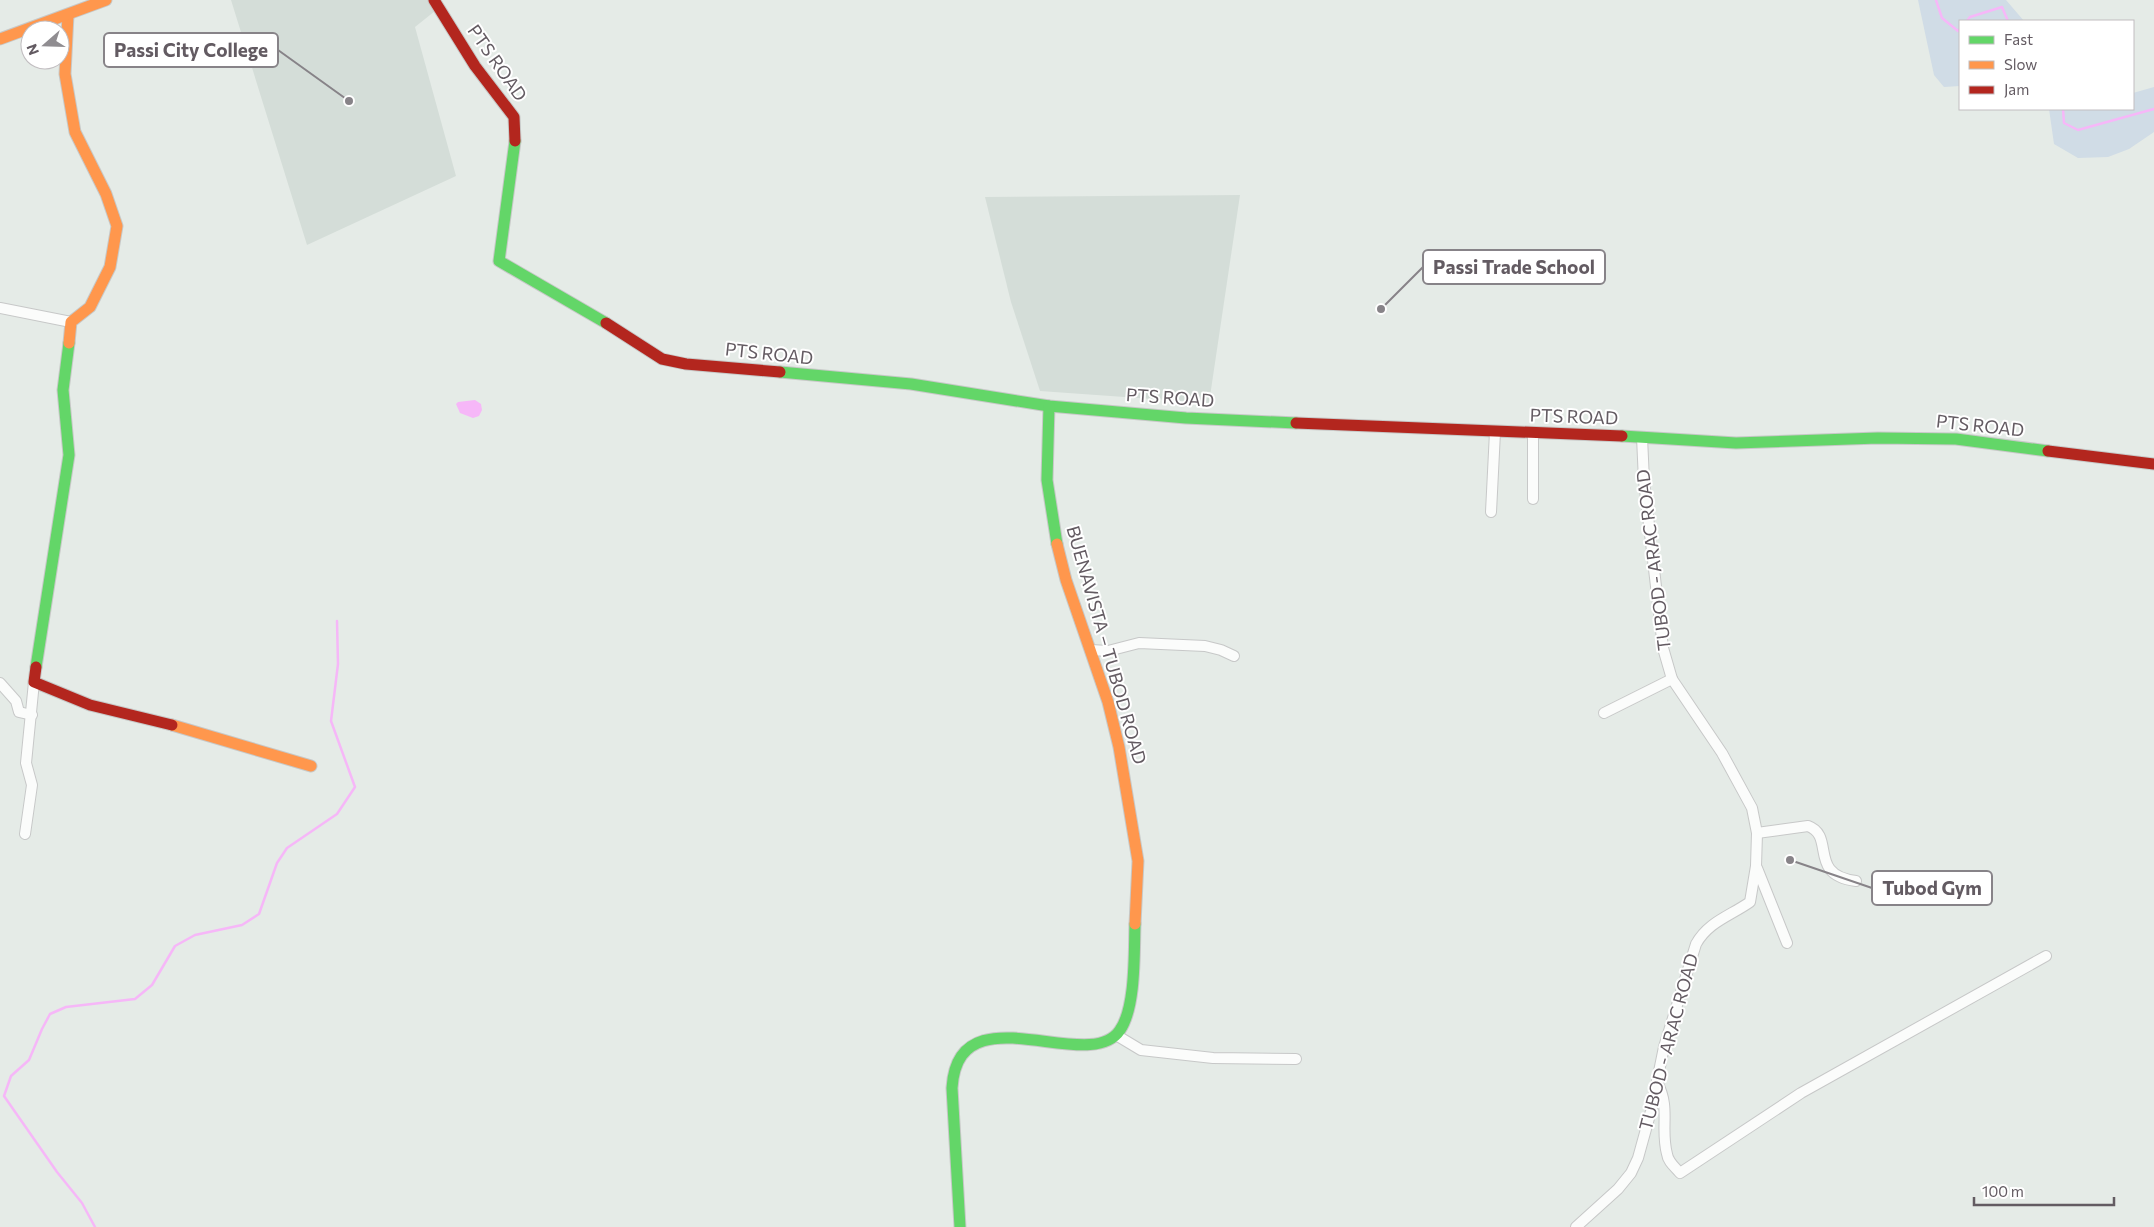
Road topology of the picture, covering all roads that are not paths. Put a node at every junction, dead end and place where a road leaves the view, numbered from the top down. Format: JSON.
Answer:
{"nodes":[{"id":1,"x":106,"y":0,"type":"edge"},
{"id":2,"x":434,"y":0,"type":"edge"},
{"id":3,"x":68,"y":15,"type":"junction"},
{"id":4,"x":0,"y":39,"type":"edge"},
{"id":5,"x":0,"y":308,"type":"edge"},
{"id":6,"x":71,"y":322,"type":"junction"},
{"id":7,"x":1049,"y":406,"type":"junction"},
{"id":8,"x":1495,"y":432,"type":"junction"},
{"id":9,"x":1533,"y":433,"type":"junction"},
{"id":10,"x":1642,"y":438,"type":"junction"},
{"id":11,"x":2154,"y":464,"type":"edge"},
{"id":12,"x":1533,"y":499,"type":"dead end"},
{"id":13,"x":1491,"y":512,"type":"dead end"},
{"id":14,"x":1091,"y":650,"type":"junction"},
{"id":15,"x":1234,"y":656,"type":"dead end"},
{"id":16,"x":1672,"y":679,"type":"junction"},
{"id":17,"x":34,"y":682,"type":"junction"},
{"id":18,"x":0,"y":683,"type":"edge"},
{"id":19,"x":1604,"y":713,"type":"dead end"},
{"id":20,"x":32,"y":715,"type":"junction"},
{"id":21,"x":311,"y":766,"type":"dead end"},
{"id":22,"x":1758,"y":833,"type":"junction"},
{"id":23,"x":26,"y":834,"type":"dead end"},
{"id":24,"x":1756,"y":866,"type":"junction"},
{"id":25,"x":1856,"y":881,"type":"dead end"},
{"id":26,"x":1787,"y":944,"type":"dead end"},
{"id":27,"x":2046,"y":956,"type":"dead end"},
{"id":28,"x":1116,"y":1035,"type":"junction"},
{"id":29,"x":1296,"y":1059,"type":"dead end"},
{"id":30,"x":1657,"y":1082,"type":"junction"},
{"id":31,"x":960,"y":1227,"type":"edge"},
{"id":32,"x":1576,"y":1227,"type":"edge"}],
"edges":[{"from":1,"to":3,"type":"main road"},
{"from":2,"to":7,"type":"main road","name":"PTS ROAD"},
{"from":3,"to":4,"type":"main road"},
{"from":3,"to":6,"type":"main road"},
{"from":5,"to":6,"type":"street"},
{"from":6,"to":17,"type":"main road"},
{"from":7,"to":8,"type":"main road","name":"PTS ROAD"},
{"from":7,"to":14,"type":"main road","name":"BUENAVISTA – TUBOD ROAD"},
{"from":8,"to":9,"type":"main road","name":"PTS ROAD"},
{"from":8,"to":13,"type":"street"},
{"from":9,"to":10,"type":"main road","name":"PTS ROAD"},
{"from":9,"to":12,"type":"street"},
{"from":10,"to":11,"type":"main road","name":"PTS ROAD"},
{"from":10,"to":16,"type":"street","name":"TUBOD - ARAC ROAD"},
{"from":14,"to":15,"type":"street"},
{"from":14,"to":28,"type":"main road","name":"BUENAVISTA – TUBOD ROAD"},
{"from":16,"to":19,"type":"street"},
{"from":16,"to":22,"type":"street","name":"TUBOD - ARAC ROAD"},
{"from":17,"to":20,"type":"street"},
{"from":17,"to":21,"type":"main road"},
{"from":18,"to":20,"type":"street"},
{"from":20,"to":23,"type":"street"},
{"from":22,"to":24,"type":"street","name":"TUBOD - ARAC ROAD"},
{"from":22,"to":25,"type":"street"},
{"from":24,"to":26,"type":"street"},
{"from":24,"to":30,"type":"street","name":"TUBOD - ARAC ROAD"},
{"from":27,"to":30,"type":"street"},
{"from":28,"to":29,"type":"street"},
{"from":28,"to":31,"type":"main road"},
{"from":30,"to":32,"type":"street","name":"TUBOD - ARAC ROAD"}]}
